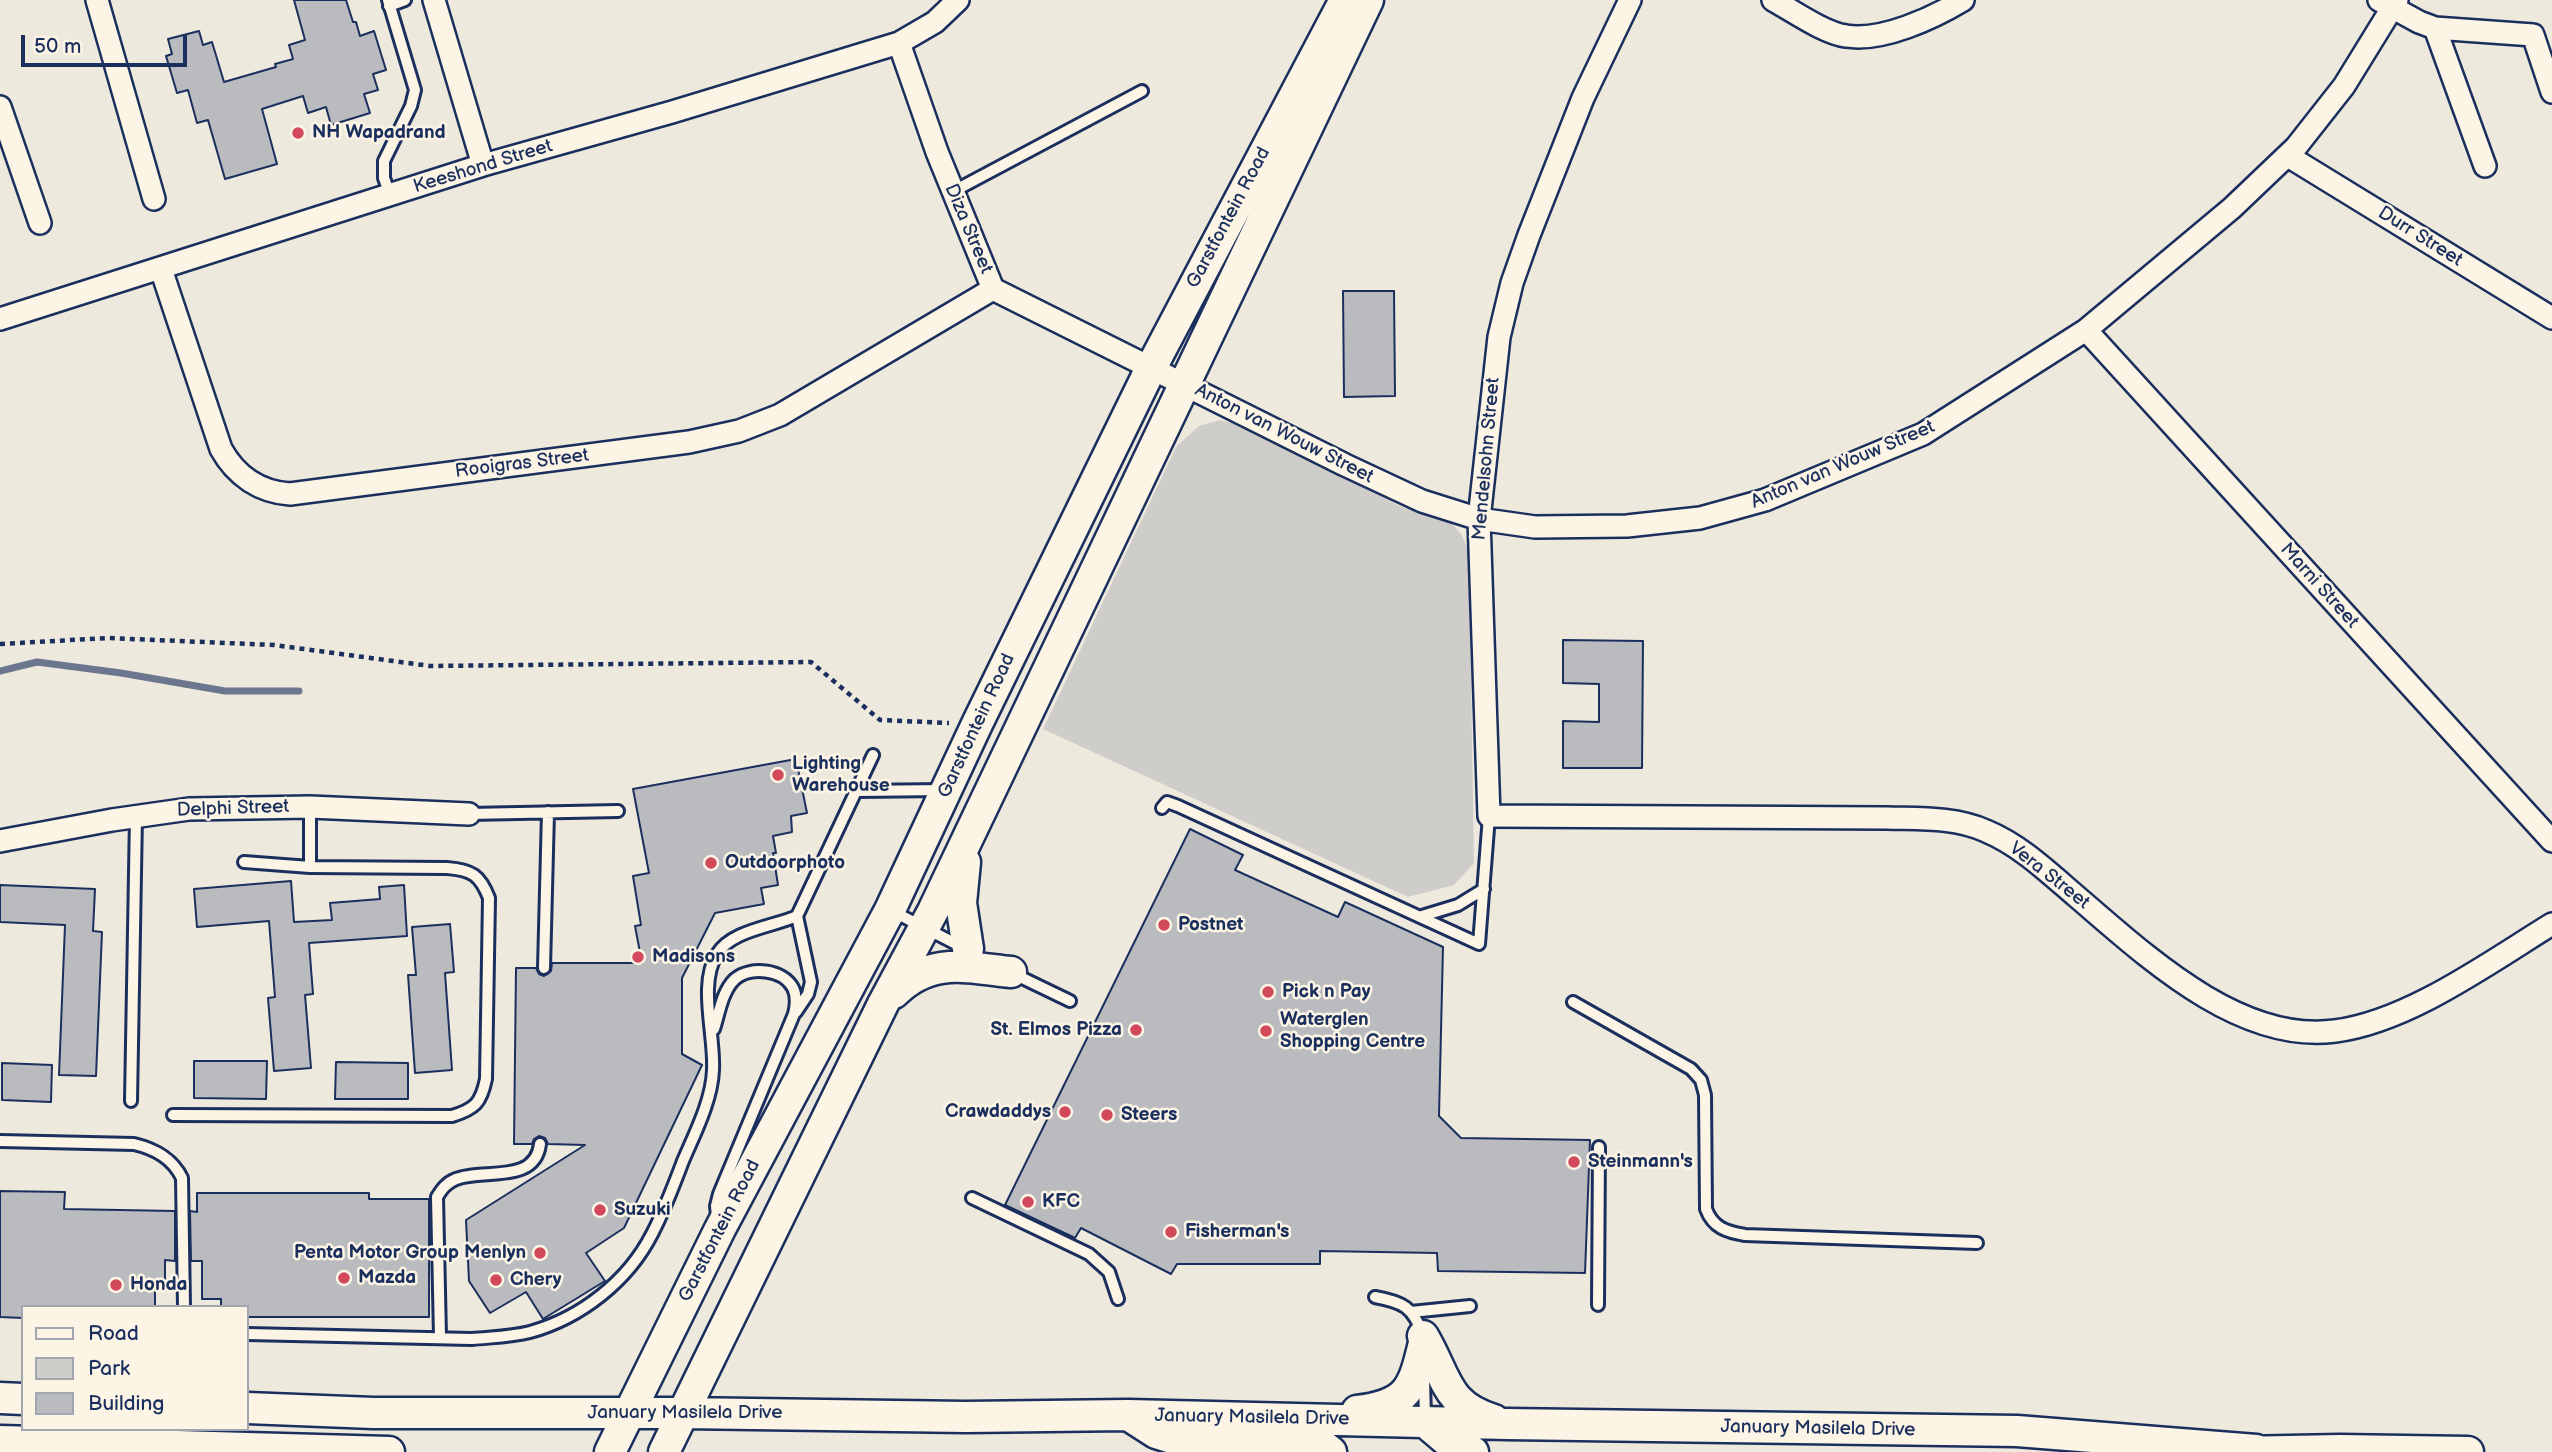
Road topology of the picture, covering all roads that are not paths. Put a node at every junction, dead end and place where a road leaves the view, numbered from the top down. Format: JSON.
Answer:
{"nodes":[{"id":1,"x":97,"y":0,"type":"edge"},
{"id":2,"x":405,"y":0,"type":"edge"},
{"id":3,"x":433,"y":0,"type":"edge"},
{"id":4,"x":958,"y":0,"type":"edge"},
{"id":5,"x":1345,"y":0,"type":"edge"},
{"id":6,"x":1368,"y":0,"type":"edge"},
{"id":7,"x":1630,"y":0,"type":"edge"},
{"id":8,"x":1773,"y":0,"type":"edge"},
{"id":9,"x":1963,"y":0,"type":"edge"},
{"id":10,"x":2390,"y":2,"type":"edge"},
{"id":11,"x":388,"y":3,"type":"edge"},
{"id":12,"x":2435,"y":28,"type":"junction"},
{"id":13,"x":899,"y":43,"type":"junction"},
{"id":14,"x":1142,"y":91,"type":"dead end"},
{"id":15,"x":2552,"y":92,"type":"edge"},
{"id":16,"x":0,"y":107,"type":"edge"},
{"id":17,"x":2288,"y":156,"type":"junction"},
{"id":18,"x":483,"y":165,"type":"junction"},
{"id":19,"x":2485,"y":166,"type":"dead end"},
{"id":20,"x":953,"y":192,"type":"junction"},
{"id":21,"x":390,"y":195,"type":"junction"},
{"id":22,"x":154,"y":199,"type":"dead end"},
{"id":23,"x":40,"y":223,"type":"dead end"},
{"id":24,"x":161,"y":269,"type":"junction"},
{"id":25,"x":993,"y":289,"type":"junction"},
{"id":26,"x":2552,"y":318,"type":"edge"},
{"id":27,"x":0,"y":320,"type":"edge"},
{"id":28,"x":2086,"y":330,"type":"junction"},
{"id":29,"x":1151,"y":368,"type":"junction"},
{"id":30,"x":1185,"y":385,"type":"junction"},
{"id":31,"x":1479,"y":519,"type":"junction"},
{"id":32,"x":873,"y":755,"type":"dead end"},
{"id":33,"x":947,"y":790,"type":"junction"},
{"id":34,"x":856,"y":792,"type":"junction"},
{"id":35,"x":310,"y":807,"type":"junction"},
{"id":36,"x":1162,"y":808,"type":"dead end"},
{"id":37,"x":618,"y":811,"type":"dead end"},
{"id":38,"x":548,"y":812,"type":"junction"},
{"id":39,"x":469,"y":814,"type":"joint"},
{"id":40,"x":136,"y":816,"type":"junction"},
{"id":41,"x":1489,"y":816,"type":"junction"},
{"id":42,"x":969,"y":834,"type":"junction"},
{"id":43,"x":0,"y":841,"type":"edge"},
{"id":44,"x":2552,"y":841,"type":"edge"},
{"id":45,"x":244,"y":862,"type":"dead end"},
{"id":46,"x":310,"y":867,"type":"junction"},
{"id":47,"x":1484,"y":889,"type":"junction"},
{"id":48,"x":890,"y":910,"type":"junction"},
{"id":49,"x":797,"y":916,"type":"junction"},
{"id":50,"x":1419,"y":916,"type":"junction"},
{"id":51,"x":2552,"y":924,"type":"edge"},
{"id":52,"x":925,"y":928,"type":"junction"},
{"id":53,"x":968,"y":949,"type":"junction"},
{"id":54,"x":544,"y":968,"type":"dead end"},
{"id":55,"x":1011,"y":972,"type":"junction"},
{"id":56,"x":1070,"y":1001,"type":"dead end"},
{"id":57,"x":1573,"y":1002,"type":"dead end"},
{"id":58,"x":883,"y":1004,"type":"junction"},
{"id":59,"x":794,"y":1014,"type":"junction"},
{"id":60,"x":712,"y":1035,"type":"junction"},
{"id":61,"x":131,"y":1101,"type":"dead end"},
{"id":62,"x":173,"y":1115,"type":"dead end"},
{"id":63,"x":0,"y":1141,"type":"edge"},
{"id":64,"x":540,"y":1144,"type":"dead end"},
{"id":65,"x":1599,"y":1147,"type":"dead end"},
{"id":66,"x":972,"y":1198,"type":"dead end"},
{"id":67,"x":720,"y":1229,"type":"junction"},
{"id":68,"x":1977,"y":1243,"type":"dead end"},
{"id":69,"x":1375,"y":1297,"type":"dead end"},
{"id":70,"x":1118,"y":1299,"type":"dead end"},
{"id":71,"x":184,"y":1305,"type":"edge"},
{"id":72,"x":1470,"y":1306,"type":"dead end"},
{"id":73,"x":1598,"y":1306,"type":"dead end"},
{"id":74,"x":1419,"y":1330,"type":"junction"},
{"id":75,"x":248,"y":1334,"type":"edge"},
{"id":76,"x":440,"y":1338,"type":"junction"},
{"id":77,"x":0,"y":1398,"type":"edge"},
{"id":78,"x":21,"y":1399,"type":"edge"},
{"id":79,"x":248,"y":1408,"type":"edge"},
{"id":80,"x":629,"y":1413,"type":"junction"},
{"id":81,"x":682,"y":1413,"type":"junction"},
{"id":82,"x":1128,"y":1415,"type":"junction"},
{"id":83,"x":1291,"y":1419,"type":"junction"},
{"id":84,"x":1425,"y":1422,"type":"junction"},
{"id":85,"x":1507,"y":1424,"type":"junction"},
{"id":86,"x":1901,"y":1430,"type":"junction"},
{"id":87,"x":0,"y":1431,"type":"edge"},
{"id":88,"x":2017,"y":1431,"type":"junction"},
{"id":89,"x":0,"y":1441,"type":"edge"},
{"id":90,"x":88,"y":1443,"type":"junction"},
{"id":91,"x":2247,"y":1451,"type":"edge"},
{"id":92,"x":389,"y":1452,"type":"edge"},
{"id":93,"x":610,"y":1452,"type":"edge"},
{"id":94,"x":664,"y":1452,"type":"edge"},
{"id":95,"x":1331,"y":1452,"type":"edge"},
{"id":96,"x":1472,"y":1452,"type":"edge"},
{"id":97,"x":1945,"y":1452,"type":"edge"},
{"id":98,"x":1975,"y":1452,"type":"edge"},
{"id":99,"x":2468,"y":1452,"type":"edge"}],
"edges":[{"from":1,"to":22,"type":"street"},
{"from":2,"to":11,"type":"lane"},
{"from":3,"to":18,"type":"street"},
{"from":4,"to":13,"type":"street","name":"Keeshond Street"},
{"from":5,"to":29,"type":"main road","name":"Garstfontein Road"},
{"from":6,"to":30,"type":"main road","name":"Garstfontein Road"},
{"from":7,"to":31,"type":"street","name":"Mendelsohn Street"},
{"from":8,"to":9,"type":"street"},
{"from":10,"to":12,"type":"street"},
{"from":10,"to":17,"type":"street","name":"Anton van Wouw Street"},
{"from":11,"to":21,"type":"lane"},
{"from":12,"to":15,"type":"street"},
{"from":12,"to":19,"type":"street"},
{"from":13,"to":18,"type":"street","name":"Keeshond Street"},
{"from":13,"to":20,"type":"street","name":"Diza Street"},
{"from":14,"to":20,"type":"lane"},
{"from":16,"to":23,"type":"street"},
{"from":17,"to":26,"type":"street","name":"Durr Street"},
{"from":17,"to":28,"type":"street","name":"Anton van Wouw Street"},
{"from":18,"to":21,"type":"street","name":"Keeshond Street"},
{"from":20,"to":25,"type":"street","name":"Diza Street"},
{"from":21,"to":24,"type":"street","name":"Keeshond Street"},
{"from":24,"to":25,"type":"street","name":"Rooigras Street"},
{"from":24,"to":27,"type":"street","name":"Keeshond Street"},
{"from":25,"to":29,"type":"street","name":"Diza Street"},
{"from":28,"to":31,"type":"street","name":"Anton van Wouw Street"},
{"from":28,"to":44,"type":"street","name":"Marni Street"},
{"from":29,"to":30,"type":"street","name":"Anton van Wouw Street"},
{"from":29,"to":33,"type":"main road","name":"Garstfontein Road"},
{"from":30,"to":31,"type":"street","name":"Anton van Wouw Street"},
{"from":30,"to":42,"type":"main road","name":"Garstfontein Road"},
{"from":31,"to":41,"type":"street","name":"Mendelsohn Street"},
{"from":32,"to":34,"type":"lane"},
{"from":33,"to":34,"type":"lane"},
{"from":33,"to":48,"type":"main road","name":"Garstfontein Road"},
{"from":34,"to":49,"type":"lane"},
{"from":35,"to":39,"type":"street","name":"Delphi Street"},
{"from":35,"to":40,"type":"street","name":"Delphi Street"},
{"from":35,"to":46,"type":"lane"},
{"from":36,"to":50,"type":"lane"},
{"from":37,"to":38,"type":"lane"},
{"from":38,"to":39,"type":"lane"},
{"from":38,"to":54,"type":"lane"},
{"from":40,"to":43,"type":"street","name":"Delphi Street"},
{"from":40,"to":61,"type":"lane"},
{"from":41,"to":47,"type":"lane","name":"Mendelsohn Street"},
{"from":41,"to":51,"type":"street","name":"Vera Street"},
{"from":42,"to":52,"type":"main road","name":"Garstfontein Road"},
{"from":42,"to":53,"type":"main road"},
{"from":45,"to":46,"type":"lane"},
{"from":46,"to":62,"type":"lane"},
{"from":47,"to":50,"type":"lane"},
{"from":47,"to":50,"type":"lane","name":"Mendelsohn Street"},
{"from":48,"to":52,"type":"lane"},
{"from":48,"to":67,"type":"main road","name":"Garstfontein Road"},
{"from":49,"to":59,"type":"lane"},
{"from":49,"to":60,"type":"lane"},
{"from":52,"to":53,"type":"lane"},
{"from":52,"to":58,"type":"main road","name":"Garstfontein Road"},
{"from":53,"to":55,"type":"lane"},
{"from":55,"to":56,"type":"lane"},
{"from":55,"to":58,"type":"main road"},
{"from":57,"to":68,"type":"lane"},
{"from":58,"to":81,"type":"main road","name":"Garstfontein Road"},
{"from":59,"to":60,"type":"lane"},
{"from":59,"to":67,"type":"lane"},
{"from":60,"to":76,"type":"lane"},
{"from":63,"to":71,"type":"lane"},
{"from":64,"to":76,"type":"lane"},
{"from":65,"to":73,"type":"lane"},
{"from":66,"to":70,"type":"lane"},
{"from":67,"to":80,"type":"main road","name":"Garstfontein Road"},
{"from":69,"to":74,"type":"lane"},
{"from":72,"to":74,"type":"lane"},
{"from":74,"to":83,"type":"main road"},
{"from":74,"to":84,"type":"lane"},
{"from":74,"to":85,"type":"main road"},
{"from":75,"to":76,"type":"lane"},
{"from":77,"to":78,"type":"main road"},
{"from":79,"to":80,"type":"main road","name":"January Masilela Drive"},
{"from":80,"to":81,"type":"main road","name":"January Masilela Drive"},
{"from":80,"to":93,"type":"main road","name":"Garstfontein Road"},
{"from":81,"to":82,"type":"main road","name":"January Masilela Drive"},
{"from":81,"to":94,"type":"main road","name":"Garstfontein Road"},
{"from":82,"to":83,"type":"main road","name":"January Masilela Drive"},
{"from":82,"to":95,"type":"main road"},
{"from":83,"to":84,"type":"main road","name":"January Masilela Drive"},
{"from":84,"to":85,"type":"main road","name":"January Masilela Drive"},
{"from":84,"to":96,"type":"main road"},
{"from":85,"to":86,"type":"main road","name":"January Masilela Drive"},
{"from":86,"to":88,"type":"main road","name":"January Masilela Drive"},
{"from":86,"to":97,"type":"main road"},
{"from":87,"to":90,"type":"main road"},
{"from":88,"to":91,"type":"main road","name":"January Masilela Drive"},
{"from":88,"to":98,"type":"main road"},
{"from":89,"to":90,"type":"main road"},
{"from":90,"to":92,"type":"main road"},
{"from":91,"to":99,"type":"main road","name":"January Masilela Drive"}]}
